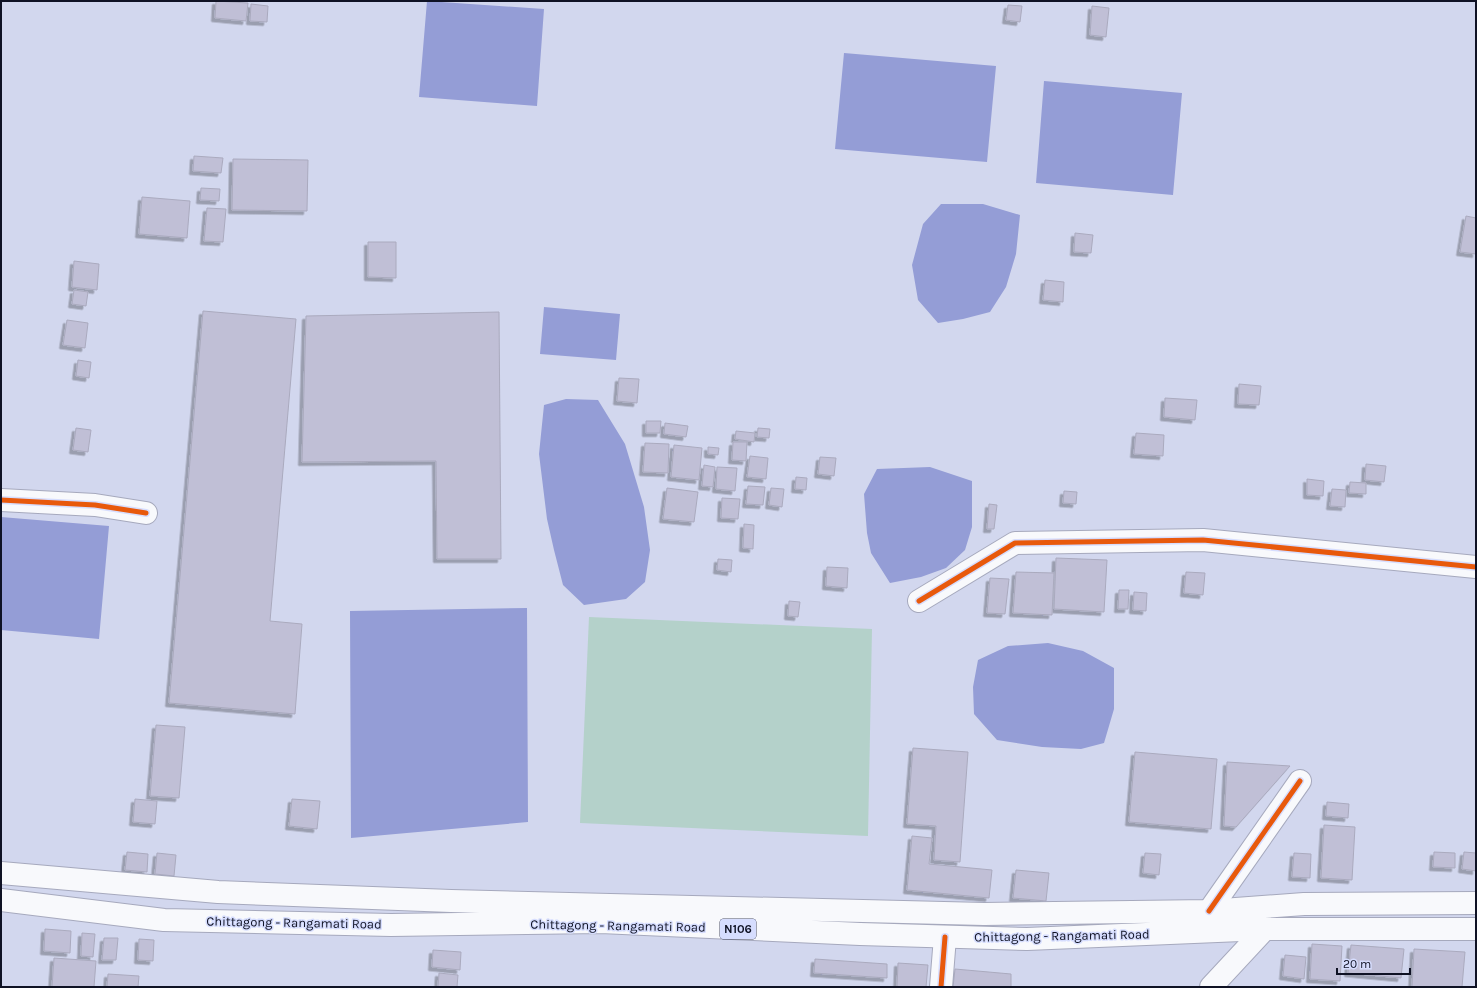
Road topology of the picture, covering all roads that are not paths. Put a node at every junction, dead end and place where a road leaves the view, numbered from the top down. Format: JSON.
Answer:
{"nodes":[{"id":1,"x":1,"y":500,"type":"edge"},
{"id":2,"x":146,"y":513,"type":"dead end"},
{"id":3,"x":1476,"y":568,"type":"edge"},
{"id":4,"x":919,"y":601,"type":"dead end"},
{"id":5,"x":1300,"y":781,"type":"dead end"},
{"id":6,"x":1,"y":873,"type":"edge"},
{"id":7,"x":1,"y":900,"type":"edge"},
{"id":8,"x":1476,"y":903,"type":"edge"},
{"id":9,"x":1209,"y":911,"type":"junction"},
{"id":10,"x":1265,"y":929,"type":"junction"},
{"id":11,"x":1476,"y":929,"type":"edge"},
{"id":12,"x":945,"y":937,"type":"junction"},
{"id":13,"x":941,"y":987,"type":"edge"},
{"id":14,"x":1211,"y":987,"type":"edge"}],
"edges":[{"from":1,"to":2,"type":"main road"},
{"from":3,"to":4,"type":"main road"},
{"from":5,"to":9,"type":"main road"},
{"from":6,"to":9,"type":"main road","name":"Chittagong - Rangamati Road","number":"N106"},
{"from":7,"to":12,"type":"main road","name":"Chittagong - Rangamati Road","number":"N106"},
{"from":8,"to":9,"type":"main road","name":"Chittagong - Rangamati Road","number":"N106"},
{"from":10,"to":11,"type":"main road","name":"Chittagong - Rangamati Road","number":"N106"},
{"from":10,"to":12,"type":"main road","name":"Chittagong - Rangamati Road","number":"N106"},
{"from":10,"to":14,"type":"main road"},
{"from":12,"to":13,"type":"main road"}]}
